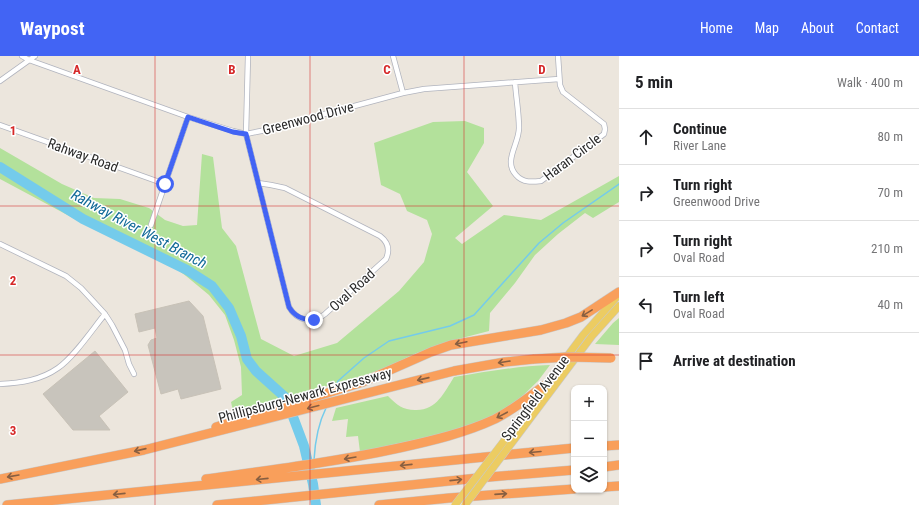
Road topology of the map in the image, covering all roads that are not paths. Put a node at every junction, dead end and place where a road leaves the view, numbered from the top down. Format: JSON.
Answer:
{"nodes":[{"id":1,"x":22,"y":56,"type":"edge"},
{"id":2,"x":35,"y":56,"type":"edge"},
{"id":3,"x":248,"y":56,"type":"edge"},
{"id":4,"x":393,"y":56,"type":"edge"},
{"id":5,"x":558,"y":56,"type":"edge"},
{"id":6,"x":29,"y":60,"type":"junction"},
{"id":7,"x":559,"y":79,"type":"junction"},
{"id":8,"x":0,"y":81,"type":"edge"},
{"id":9,"x":515,"y":82,"type":"junction"},
{"id":10,"x":403,"y":93,"type":"junction"},
{"id":11,"x":188,"y":117,"type":"junction"},
{"id":12,"x":0,"y":125,"type":"edge"},
{"id":13,"x":246,"y":134,"type":"junction"},
{"id":14,"x":258,"y":183,"type":"junction"},
{"id":15,"x":165,"y":184,"type":"junction"},
{"id":16,"x":151,"y":225,"type":"dead end"},
{"id":17,"x":0,"y":244,"type":"edge"},
{"id":18,"x":619,"y":293,"type":"edge"},
{"id":19,"x":619,"y":306,"type":"edge"},
{"id":20,"x":105,"y":314,"type":"junction"},
{"id":21,"x":616,"y":358,"type":"edge"},
{"id":22,"x":134,"y":374,"type":"dead end"},
{"id":23,"x":0,"y":384,"type":"edge"},
{"id":24,"x":545,"y":385,"type":"junction"},
{"id":25,"x":285,"y":410,"type":"junction"},
{"id":26,"x":619,"y":445,"type":"edge"},
{"id":27,"x":607,"y":446,"type":"edge"},
{"id":28,"x":571,"y":448,"type":"edge"},
{"id":29,"x":619,"y":465,"type":"edge"},
{"id":30,"x":607,"y":468,"type":"edge"},
{"id":31,"x":607,"y":469,"type":"edge"},
{"id":32,"x":571,"y":470,"type":"edge"},
{"id":33,"x":619,"y":470,"type":"edge"},
{"id":34,"x":301,"y":471,"type":"junction"},
{"id":35,"x":0,"y":479,"type":"edge"},
{"id":36,"x":619,"y":486,"type":"edge"},
{"id":37,"x":607,"y":487,"type":"edge"},
{"id":38,"x":571,"y":489,"type":"edge"},
{"id":39,"x":6,"y":505,"type":"edge"},
{"id":40,"x":217,"y":505,"type":"edge"},
{"id":41,"x":379,"y":505,"type":"edge"},
{"id":42,"x":455,"y":505,"type":"edge"},
{"id":43,"x":465,"y":505,"type":"edge"}],
"edges":[{"from":1,"to":6,"type":"street","name":"Greenwood Drive"},
{"from":2,"to":6,"type":"street"},
{"from":3,"to":13,"type":"street","name":"Oval Road"},
{"from":4,"to":10,"type":"street"},
{"from":5,"to":7,"type":"street"},
{"from":6,"to":8,"type":"street"},
{"from":6,"to":11,"type":"street","name":"Greenwood Drive"},
{"from":7,"to":9,"type":"street","name":"Greenwood Drive"},
{"from":7,"to":9,"type":"street","name":"Haran Circle"},
{"from":9,"to":10,"type":"street","name":"Greenwood Drive"},
{"from":10,"to":13,"type":"street","name":"Greenwood Drive"},
{"from":11,"to":13,"type":"street","name":"Greenwood Drive"},
{"from":11,"to":15,"type":"street"},
{"from":12,"to":15,"type":"street","name":"Rahway Road"},
{"from":13,"to":14,"type":"street","name":"Oval Road"},
{"from":14,"to":14,"type":"street","name":"Oval Road"},
{"from":15,"to":16,"type":"street"},
{"from":17,"to":20,"type":"street"},
{"from":18,"to":24,"type":"main road","name":"Springfield Avenue"},
{"from":18,"to":25,"type":"highway","one_way":true},
{"from":19,"to":43,"type":"main road","name":"Springfield Avenue","bridge":true},
{"from":20,"to":22,"type":"street"},
{"from":20,"to":23,"type":"street"},
{"from":21,"to":25,"type":"highway","name":"Phillipsburg-Newark Expressway","one_way":true,"bridge":true},
{"from":24,"to":34,"type":"highway","one_way":true},
{"from":24,"to":42,"type":"main road","name":"Springfield Avenue","bridge":true},
{"from":25,"to":35,"type":"highway","one_way":true},
{"from":26,"to":27,"type":"highway"},
{"from":28,"to":34,"type":"highway","one_way":true},
{"from":29,"to":30,"type":"highway"},
{"from":31,"to":33,"type":"highway"},
{"from":40,"to":32,"type":"highway","one_way":true},
{"from":34,"to":39,"type":"highway","one_way":true},
{"from":36,"to":37,"type":"highway"},
{"from":41,"to":38,"type":"highway","one_way":true}]}
